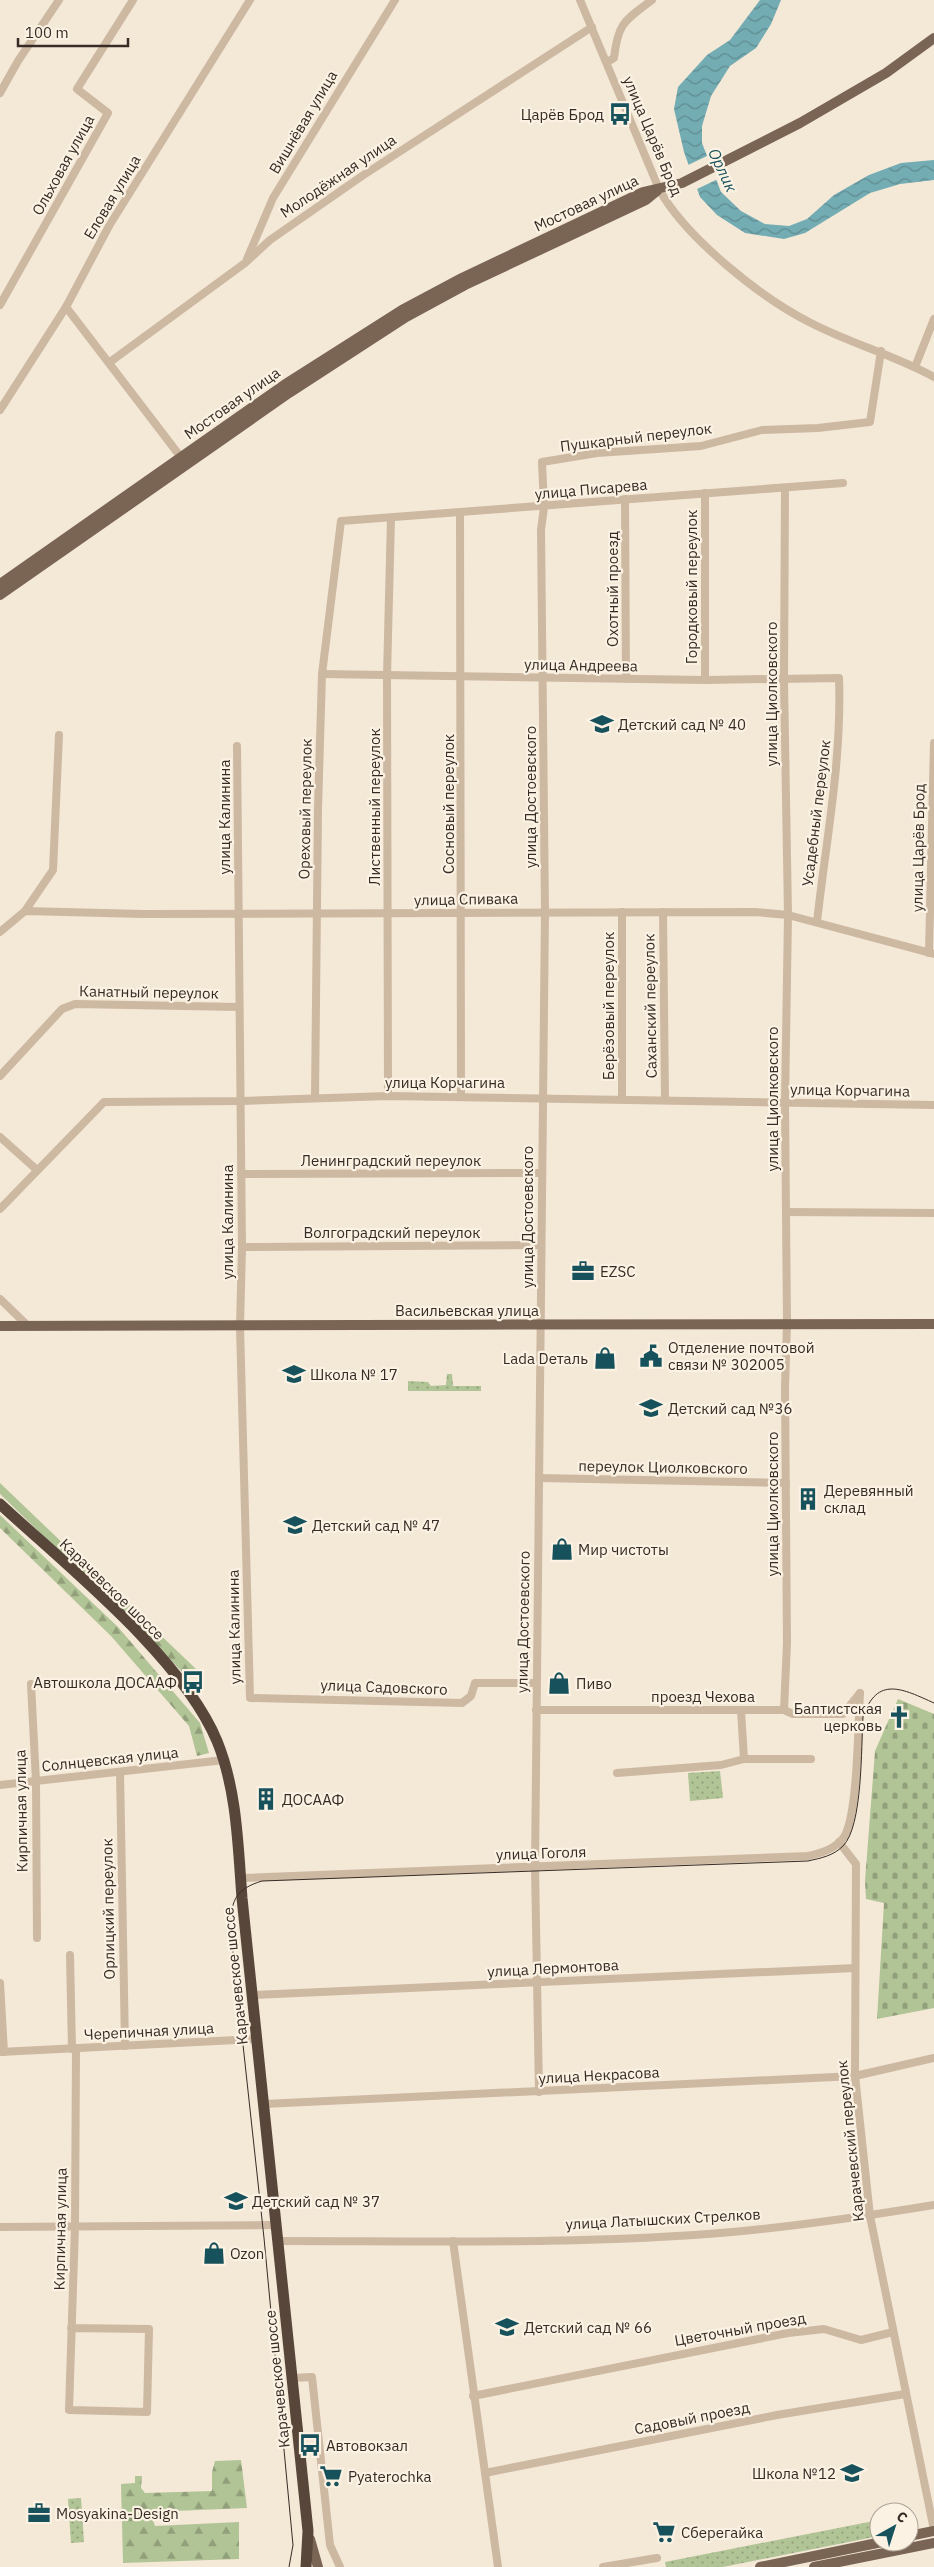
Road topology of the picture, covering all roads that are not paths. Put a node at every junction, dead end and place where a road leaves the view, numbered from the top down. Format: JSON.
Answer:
{"nodes":[{"id":1,"x":59,"y":0,"type":"edge"},
{"id":2,"x":133,"y":0,"type":"edge"},
{"id":3,"x":250,"y":0,"type":"edge"},
{"id":4,"x":394,"y":0,"type":"edge"},
{"id":5,"x":580,"y":0,"type":"edge"},
{"id":6,"x":652,"y":0,"type":"edge"},
{"id":7,"x":592,"y":27,"type":"junction"},
{"id":8,"x":934,"y":38,"type":"edge"},
{"id":9,"x":607,"y":62,"type":"junction"},
{"id":10,"x":0,"y":93,"type":"edge"},
{"id":11,"x":659,"y":189,"type":"junction"},
{"id":12,"x":245,"y":263,"type":"junction"},
{"id":13,"x":0,"y":304,"type":"edge"},
{"id":14,"x":66,"y":307,"type":"junction"},
{"id":15,"x":934,"y":319,"type":"edge"},
{"id":16,"x":881,"y":351,"type":"junction"},
{"id":17,"x":110,"y":362,"type":"junction"},
{"id":18,"x":915,"y":367,"type":"junction"},
{"id":19,"x":934,"y":377,"type":"edge"},
{"id":20,"x":0,"y":410,"type":"edge"},
{"id":21,"x":184,"y":461,"type":"junction"},
{"id":22,"x":542,"y":462,"type":"joint"},
{"id":23,"x":843,"y":483,"type":"dead end"},
{"id":24,"x":785,"y":488,"type":"junction"},
{"id":25,"x":705,"y":493,"type":"junction"},
{"id":26,"x":625,"y":499,"type":"junction"},
{"id":27,"x":544,"y":507,"type":"junction"},
{"id":28,"x":460,"y":512,"type":"junction"},
{"id":29,"x":390,"y":518,"type":"junction"},
{"id":30,"x":341,"y":521,"type":"joint"},
{"id":31,"x":0,"y":584,"type":"edge"},
{"id":32,"x":0,"y":596,"type":"edge"},
{"id":33,"x":322,"y":674,"type":"junction"},
{"id":34,"x":387,"y":676,"type":"junction"},
{"id":35,"x":462,"y":678,"type":"junction"},
{"id":36,"x":839,"y":678,"type":"joint"},
{"id":37,"x":543,"y":679,"type":"junction"},
{"id":38,"x":626,"y":679,"type":"junction"},
{"id":39,"x":705,"y":680,"type":"junction"},
{"id":40,"x":784,"y":681,"type":"junction"},
{"id":41,"x":59,"y":735,"type":"dead end"},
{"id":42,"x":934,"y":743,"type":"edge"},
{"id":43,"x":237,"y":746,"type":"dead end"},
{"id":44,"x":25,"y":911,"type":"junction"},
{"id":45,"x":545,"y":912,"type":"junction"},
{"id":46,"x":622,"y":912,"type":"junction"},
{"id":47,"x":663,"y":912,"type":"junction"},
{"id":48,"x":462,"y":913,"type":"junction"},
{"id":49,"x":239,"y":914,"type":"junction"},
{"id":50,"x":316,"y":914,"type":"junction"},
{"id":51,"x":388,"y":914,"type":"junction"},
{"id":52,"x":788,"y":915,"type":"junction"},
{"id":53,"x":817,"y":922,"type":"junction"},
{"id":54,"x":0,"y":932,"type":"edge"},
{"id":55,"x":932,"y":954,"type":"edge"},
{"id":56,"x":238,"y":1007,"type":"junction"},
{"id":57,"x":0,"y":1076,"type":"edge"},
{"id":58,"x":388,"y":1096,"type":"junction"},
{"id":59,"x":461,"y":1096,"type":"junction"},
{"id":60,"x":542,"y":1096,"type":"junction"},
{"id":61,"x":315,"y":1098,"type":"junction"},
{"id":62,"x":622,"y":1099,"type":"junction"},
{"id":63,"x":665,"y":1100,"type":"junction"},
{"id":64,"x":241,"y":1101,"type":"junction"},
{"id":65,"x":785,"y":1103,"type":"junction"},
{"id":66,"x":934,"y":1104,"type":"edge"},
{"id":67,"x":0,"y":1137,"type":"edge"},
{"id":68,"x":37,"y":1170,"type":"junction"},
{"id":69,"x":541,"y":1173,"type":"junction"},
{"id":70,"x":242,"y":1174,"type":"junction"},
{"id":71,"x":0,"y":1209,"type":"edge"},
{"id":72,"x":786,"y":1212,"type":"junction"},
{"id":73,"x":934,"y":1213,"type":"edge"},
{"id":74,"x":541,"y":1245,"type":"junction"},
{"id":75,"x":242,"y":1247,"type":"junction"},
{"id":76,"x":0,"y":1300,"type":"edge"},
{"id":77,"x":787,"y":1323,"type":"junction"},
{"id":78,"x":540,"y":1324,"type":"junction"},
{"id":79,"x":934,"y":1324,"type":"edge"},
{"id":80,"x":0,"y":1326,"type":"edge"},
{"id":81,"x":28,"y":1326,"type":"junction"},
{"id":82,"x":240,"y":1327,"type":"junction"},
{"id":83,"x":540,"y":1478,"type":"junction"},
{"id":84,"x":786,"y":1483,"type":"junction"},
{"id":85,"x":0,"y":1504,"type":"edge"},
{"id":86,"x":536,"y":1683,"type":"junction"},
{"id":87,"x":31,"y":1684,"type":"dead end"},
{"id":88,"x":250,"y":1698,"type":"joint"},
{"id":89,"x":536,"y":1710,"type":"junction"},
{"id":90,"x":741,"y":1710,"type":"junction"},
{"id":91,"x":784,"y":1710,"type":"junction"},
{"id":92,"x":744,"y":1759,"type":"junction"},
{"id":93,"x":811,"y":1759,"type":"dead end"},
{"id":94,"x":224,"y":1760,"type":"junction"},
{"id":95,"x":120,"y":1772,"type":"junction"},
{"id":96,"x":617,"y":1773,"type":"dead end"},
{"id":97,"x":36,"y":1781,"type":"junction"},
{"id":98,"x":0,"y":1785,"type":"edge"},
{"id":99,"x":839,"y":1842,"type":"junction"},
{"id":100,"x":535,"y":1867,"type":"junction"},
{"id":101,"x":240,"y":1878,"type":"junction"},
{"id":102,"x":36,"y":1938,"type":"dead end"},
{"id":103,"x":70,"y":1955,"type":"dead end"},
{"id":104,"x":855,"y":1968,"type":"junction"},
{"id":105,"x":536,"y":1982,"type":"junction"},
{"id":106,"x":0,"y":1983,"type":"edge"},
{"id":107,"x":252,"y":1995,"type":"junction"},
{"id":108,"x":257,"y":2039,"type":"junction"},
{"id":109,"x":125,"y":2046,"type":"junction"},
{"id":110,"x":74,"y":2049,"type":"junction"},
{"id":111,"x":2,"y":2052,"type":"edge"},
{"id":112,"x":934,"y":2058,"type":"edge"},
{"id":113,"x":855,"y":2076,"type":"junction"},
{"id":114,"x":539,"y":2092,"type":"junction"},
{"id":115,"x":264,"y":2104,"type":"junction"},
{"id":116,"x":934,"y":2205,"type":"edge"},
{"id":117,"x":870,"y":2216,"type":"junction"},
{"id":118,"x":277,"y":2225,"type":"junction"},
{"id":119,"x":0,"y":2227,"type":"edge"},
{"id":120,"x":75,"y":2227,"type":"junction"},
{"id":121,"x":278,"y":2241,"type":"junction"},
{"id":122,"x":452,"y":2241,"type":"junction"},
{"id":123,"x":71,"y":2328,"type":"junction"},
{"id":124,"x":892,"y":2332,"type":"junction"},
{"id":125,"x":292,"y":2378,"type":"junction"},
{"id":126,"x":905,"y":2394,"type":"junction"},
{"id":127,"x":473,"y":2396,"type":"junction"},
{"id":128,"x":485,"y":2473,"type":"junction"},
{"id":129,"x":308,"y":2531,"type":"junction"},
{"id":130,"x":934,"y":2531,"type":"edge"},
{"id":131,"x":919,"y":2534,"type":"edge"},
{"id":132,"x":934,"y":2542,"type":"edge"},
{"id":133,"x":869,"y":2545,"type":"edge"},
{"id":134,"x":656,"y":2558,"type":"dead end"},
{"id":135,"x":301,"y":2567,"type":"edge"},
{"id":136,"x":306,"y":2567,"type":"edge"},
{"id":137,"x":312,"y":2567,"type":"edge"},
{"id":138,"x":318,"y":2567,"type":"edge"},
{"id":139,"x":340,"y":2567,"type":"edge"},
{"id":140,"x":498,"y":2567,"type":"edge"},
{"id":141,"x":602,"y":2567,"type":"edge"},
{"id":142,"x":760,"y":2567,"type":"edge"},
{"id":143,"x":814,"y":2567,"type":"edge"}],
"edges":[{"from":1,"to":10,"type":"street"},
{"from":2,"to":13,"type":"street","name":"Ольховая улица"},
{"from":3,"to":14,"type":"street","name":"Еловая улица"},
{"from":4,"to":12,"type":"street","name":"Вишнёвая улица"},
{"from":5,"to":7,"type":"street","name":"улица Царёв Брод"},
{"from":6,"to":9,"type":"street"},
{"from":7,"to":9,"type":"street","name":"улица Царёв Брод"},
{"from":7,"to":12,"type":"street","name":"Молодёжная улица"},
{"from":8,"to":11,"type":"main road"},
{"from":9,"to":11,"type":"street","name":"улица Царёв Брод"},
{"from":11,"to":16,"type":"street","name":"улица Царёв Брод"},
{"from":11,"to":21,"type":"main road","name":"Мостовая улица"},
{"from":12,"to":17,"type":"street","name":"Молодёжная улица"},
{"from":14,"to":17,"type":"street"},
{"from":14,"to":20,"type":"street","name":"Еловая улица"},
{"from":15,"to":18,"type":"street"},
{"from":16,"to":18,"type":"street","name":"улица Царёв Брод"},
{"from":16,"to":22,"type":"street","name":"Пушкарный переулок"},
{"from":17,"to":21,"type":"street"},
{"from":18,"to":19,"type":"street","name":"улица Царёв Брод"},
{"from":21,"to":31,"type":"main road","name":"Мостовая улица"},
{"from":21,"to":32,"type":"main road","name":"Мостовая улица"},
{"from":22,"to":27,"type":"street","name":"улица Достоевского"},
{"from":23,"to":24,"type":"street","name":"улица Писарева"},
{"from":24,"to":25,"type":"street","name":"улица Писарева"},
{"from":24,"to":40,"type":"street","name":"улица Циолковского"},
{"from":25,"to":26,"type":"street","name":"улица Писарева"},
{"from":25,"to":39,"type":"street","name":"Городковый переулок"},
{"from":26,"to":27,"type":"street","name":"улица Писарева"},
{"from":26,"to":38,"type":"street","name":"Охотный проезд"},
{"from":27,"to":28,"type":"street","name":"улица Писарева"},
{"from":27,"to":37,"type":"street","name":"улица Достоевского"},
{"from":28,"to":29,"type":"street","name":"улица Писарева"},
{"from":28,"to":35,"type":"street","name":"Сосновый переулок"},
{"from":29,"to":30,"type":"street","name":"улица Писарева"},
{"from":29,"to":34,"type":"street","name":"Лиственный переулок"},
{"from":30,"to":33,"type":"street","name":"Ореховый переулок"},
{"from":33,"to":34,"type":"street","name":"улица Андреева"},
{"from":33,"to":50,"type":"street","name":"Ореховый переулок"},
{"from":34,"to":35,"type":"street","name":"улица Андреева"},
{"from":34,"to":51,"type":"street","name":"Лиственный переулок"},
{"from":35,"to":37,"type":"street","name":"улица Андреева"},
{"from":35,"to":48,"type":"street","name":"Сосновый переулок"},
{"from":36,"to":40,"type":"street","name":"улица Андреева"},
{"from":36,"to":53,"type":"street","name":"Усадебный переулок"},
{"from":37,"to":38,"type":"street","name":"улица Андреева"},
{"from":37,"to":45,"type":"street","name":"улица Достоевского"},
{"from":38,"to":39,"type":"street","name":"улица Андреева"},
{"from":39,"to":40,"type":"street","name":"улица Андреева"},
{"from":40,"to":52,"type":"street","name":"улица Циолковского"},
{"from":41,"to":44,"type":"street"},
{"from":42,"to":55,"type":"street","name":"улица Царёв Брод"},
{"from":43,"to":49,"type":"street","name":"улица Калинина"},
{"from":44,"to":49,"type":"street","name":"улица Спивака"},
{"from":44,"to":54,"type":"street"},
{"from":45,"to":46,"type":"street","name":"улица Спивака"},
{"from":45,"to":48,"type":"street","name":"улица Спивака"},
{"from":45,"to":60,"type":"street","name":"улица Достоевского"},
{"from":46,"to":47,"type":"street","name":"улица Спивака"},
{"from":46,"to":62,"type":"street","name":"Берёзовый переулок"},
{"from":47,"to":52,"type":"street","name":"улица Спивака"},
{"from":47,"to":63,"type":"street","name":"Саханский переулок"},
{"from":48,"to":51,"type":"street","name":"улица Спивака"},
{"from":48,"to":59,"type":"street","name":"Сосновый переулок"},
{"from":49,"to":50,"type":"street","name":"улица Спивака"},
{"from":49,"to":56,"type":"street","name":"улица Калинина"},
{"from":50,"to":51,"type":"street","name":"улица Спивака"},
{"from":50,"to":61,"type":"street","name":"Ореховый переулок"},
{"from":51,"to":58,"type":"street","name":"Лиственный переулок"},
{"from":52,"to":53,"type":"street","name":"улица Спивака"},
{"from":52,"to":65,"type":"street","name":"улица Циолковского"},
{"from":53,"to":55,"type":"street","name":"улица Спивака"},
{"from":56,"to":57,"type":"street","name":"Канатный переулок"},
{"from":56,"to":64,"type":"street","name":"улица Калинина"},
{"from":58,"to":59,"type":"street","name":"улица Корчагина"},
{"from":58,"to":61,"type":"street","name":"улица Корчагина"},
{"from":59,"to":60,"type":"street","name":"улица Корчагина"},
{"from":60,"to":62,"type":"street","name":"улица Корчагина"},
{"from":60,"to":69,"type":"street","name":"улица Достоевского"},
{"from":61,"to":64,"type":"street","name":"улица Корчагина"},
{"from":62,"to":63,"type":"street","name":"улица Корчагина"},
{"from":63,"to":65,"type":"street","name":"улица Корчагина"},
{"from":64,"to":68,"type":"street","name":"улица Корчагина"},
{"from":64,"to":70,"type":"street","name":"улица Калинина"},
{"from":65,"to":66,"type":"street","name":"улица Корчагина"},
{"from":65,"to":72,"type":"street","name":"улица Циолковского"},
{"from":67,"to":68,"type":"street"},
{"from":68,"to":71,"type":"street","name":"улица Корчагина"},
{"from":69,"to":70,"type":"street","name":"Ленинградский переулок"},
{"from":69,"to":74,"type":"street","name":"улица Достоевского"},
{"from":70,"to":75,"type":"street","name":"улица Калинина"},
{"from":72,"to":73,"type":"street"},
{"from":72,"to":77,"type":"street","name":"улица Циолковского"},
{"from":74,"to":75,"type":"street","name":"Волгоградский переулок"},
{"from":74,"to":78,"type":"street","name":"улица Достоевского"},
{"from":75,"to":82,"type":"street","name":"улица Калинина"},
{"from":76,"to":81,"type":"street"},
{"from":77,"to":78,"type":"main road","name":"Васильевская улица"},
{"from":77,"to":79,"type":"main road","name":"Васильевская улица"},
{"from":77,"to":84,"type":"street","name":"улица Циолковского"},
{"from":78,"to":82,"type":"main road","name":"Васильевская улица"},
{"from":78,"to":83,"type":"street","name":"улица Достоевского"},
{"from":80,"to":81,"type":"main road","name":"Васильевская улица"},
{"from":81,"to":82,"type":"main road","name":"Васильевская улица"},
{"from":82,"to":88,"type":"street","name":"улица Калинина"},
{"from":83,"to":84,"type":"street","name":"переулок Циолковского"},
{"from":83,"to":86,"type":"street","name":"улица Достоевского"},
{"from":84,"to":91,"type":"street","name":"улица Циолковского"},
{"from":85,"to":94,"type":"highway","name":"Карачевское шоссе"},
{"from":86,"to":88,"type":"street","name":"улица Садовского"},
{"from":86,"to":89,"type":"street","name":"улица Достоевского"},
{"from":87,"to":97,"type":"street","name":"Кирпичная улица"},
{"from":89,"to":90,"type":"street","name":"проезд Чехова"},
{"from":89,"to":100,"type":"street","name":"улица Достоевского"},
{"from":90,"to":91,"type":"street","name":"проезд Чехова"},
{"from":90,"to":92,"type":"street"},
{"from":91,"to":99,"type":"street","name":"проезд Чехова"},
{"from":92,"to":93,"type":"street"},
{"from":92,"to":96,"type":"street"},
{"from":94,"to":95,"type":"street","name":"Солнцевская улица"},
{"from":94,"to":101,"type":"highway","name":"Карачевское шоссе"},
{"from":95,"to":97,"type":"street","name":"Солнцевская улица"},
{"from":95,"to":109,"type":"street","name":"Орлицкий переулок"},
{"from":97,"to":98,"type":"street","name":"Солнцевская улица"},
{"from":97,"to":102,"type":"street","name":"Кирпичная улица"},
{"from":99,"to":100,"type":"street","name":"улица Гоголя"},
{"from":99,"to":104,"type":"street","name":"Карачевский переулок"},
{"from":100,"to":101,"type":"street","name":"улица Гоголя"},
{"from":100,"to":105,"type":"street","name":"улица Достоевского"},
{"from":101,"to":107,"type":"highway","name":"Карачевское шоссе"},
{"from":103,"to":110,"type":"street","name":"Черепичная улица"},
{"from":104,"to":105,"type":"street","name":"улица Лермонтова"},
{"from":104,"to":113,"type":"street","name":"Карачевский переулок"},
{"from":105,"to":107,"type":"street","name":"улица Лермонтова"},
{"from":105,"to":114,"type":"street","name":"улица Достоевского"},
{"from":106,"to":111,"type":"street","name":"Черепичная улица"},
{"from":107,"to":108,"type":"highway","name":"Карачевское шоссе"},
{"from":108,"to":109,"type":"street","name":"Черепичная улица"},
{"from":108,"to":115,"type":"highway","name":"Карачевское шоссе"},
{"from":109,"to":110,"type":"street","name":"Черепичная улица"},
{"from":110,"to":111,"type":"street","name":"Черепичная улица"},
{"from":110,"to":120,"type":"street","name":"Кирпичная улица"},
{"from":112,"to":113,"type":"street","name":"улица Некрасова"},
{"from":113,"to":114,"type":"street","name":"улица Некрасова"},
{"from":113,"to":117,"type":"street","name":"Карачевский переулок"},
{"from":114,"to":115,"type":"street","name":"улица Некрасова"},
{"from":115,"to":118,"type":"highway","name":"Карачевское шоссе"},
{"from":116,"to":117,"type":"street","name":"улица Латышских Стрелков"},
{"from":117,"to":122,"type":"street","name":"улица Латышских Стрелков"},
{"from":117,"to":124,"type":"street","name":"Карачевский переулок"},
{"from":118,"to":120,"type":"street"},
{"from":118,"to":121,"type":"highway","name":"Карачевское шоссе"},
{"from":119,"to":120,"type":"street"},
{"from":120,"to":123,"type":"street","name":"Кирпичная улица"},
{"from":121,"to":122,"type":"street","name":"улица Латышских Стрелков"},
{"from":121,"to":125,"type":"highway","name":"Карачевское шоссе"},
{"from":122,"to":127,"type":"street"},
{"from":123,"to":123,"type":"street","name":"Кирпичная улица"},
{"from":124,"to":126,"type":"street","name":"Карачевский переулок"},
{"from":124,"to":127,"type":"street","name":"Цветочный проезд"},
{"from":125,"to":129,"type":"highway","name":"Карачевское шоссе"},
{"from":125,"to":139,"type":"street"},
{"from":126,"to":128,"type":"street","name":"Садовый проезд"},
{"from":126,"to":130,"type":"street","name":"Карачевский переулок"},
{"from":127,"to":128,"type":"street"},
{"from":128,"to":140,"type":"street"},
{"from":129,"to":135,"type":"highway"},
{"from":129,"to":136,"type":"highway"},
{"from":129,"to":137,"type":"main road"},
{"from":129,"to":138,"type":"main road"},
{"from":130,"to":131,"type":"main road"},
{"from":132,"to":143,"type":"main road"},
{"from":133,"to":142,"type":"main road"},
{"from":134,"to":141,"type":"street"}]}
